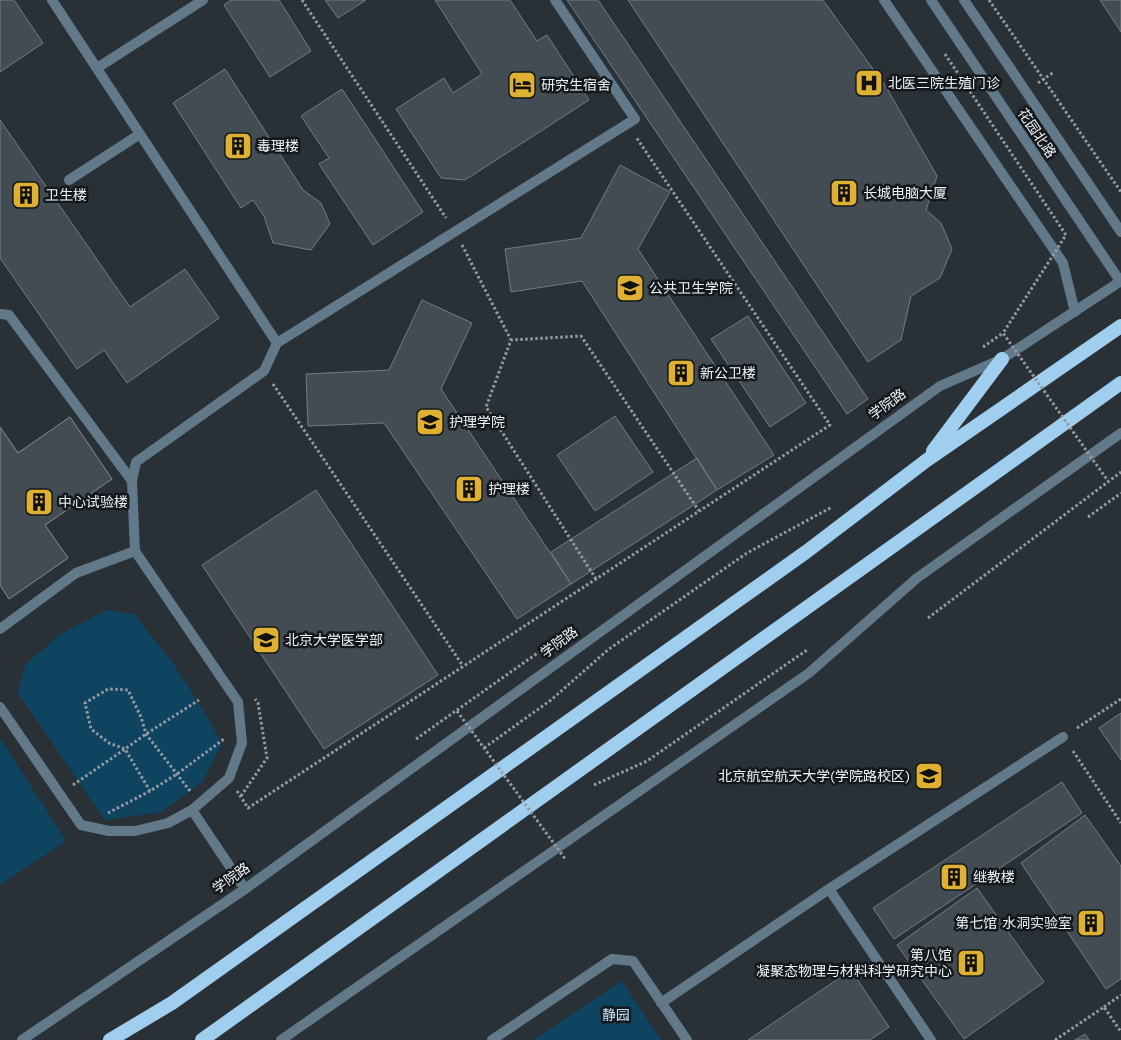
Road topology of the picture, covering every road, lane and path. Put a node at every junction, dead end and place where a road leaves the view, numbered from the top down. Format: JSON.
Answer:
{"nodes":[{"id":1,"x":52,"y":0,"type":"edge"},
{"id":2,"x":203,"y":0,"type":"edge"},
{"id":3,"x":302,"y":0,"type":"edge"},
{"id":4,"x":555,"y":0,"type":"edge"},
{"id":5,"x":884,"y":0,"type":"edge"},
{"id":6,"x":931,"y":0,"type":"edge"},
{"id":7,"x":964,"y":0,"type":"edge"},
{"id":8,"x":990,"y":0,"type":"edge"},
{"id":9,"x":945,"y":54,"type":"dead end"},
{"id":10,"x":97,"y":68,"type":"junction"},
{"id":11,"x":1054,"y":72,"type":"dead end"},
{"id":12,"x":1045,"y":79,"type":"junction"},
{"id":13,"x":1035,"y":84,"type":"dead end"},
{"id":14,"x":627,"y":124,"type":"junction"},
{"id":15,"x":140,"y":134,"type":"junction"},
{"id":16,"x":69,"y":180,"type":"dead end"},
{"id":17,"x":1121,"y":192,"type":"edge"},
{"id":18,"x":456,"y":232,"type":"junction"},
{"id":19,"x":1121,"y":232,"type":"edge"},
{"id":20,"x":1120,"y":281,"type":"edge"},
{"id":21,"x":1074,"y":312,"type":"junction"},
{"id":22,"x":0,"y":314,"type":"edge"},
{"id":23,"x":1121,"y":326,"type":"edge"},
{"id":24,"x":511,"y":340,"type":"junction"},
{"id":25,"x":278,"y":343,"type":"junction"},
{"id":26,"x":1002,"y":359,"type":"junction"},
{"id":27,"x":264,"y":371,"type":"junction"},
{"id":28,"x":1121,"y":383,"type":"edge"},
{"id":29,"x":274,"y":385,"type":"junction"},
{"id":30,"x":266,"y":390,"type":"dead end"},
{"id":31,"x":1121,"y":433,"type":"edge"},
{"id":32,"x":927,"y":460,"type":"junction"},
{"id":33,"x":1121,"y":472,"type":"edge"},
{"id":34,"x":132,"y":481,"type":"junction"},
{"id":35,"x":1108,"y":481,"type":"junction"},
{"id":36,"x":1121,"y":493,"type":"edge"},
{"id":37,"x":833,"y":506,"type":"dead end"},
{"id":38,"x":699,"y":511,"type":"junction"},
{"id":39,"x":1088,"y":517,"type":"dead end"},
{"id":40,"x":135,"y":551,"type":"junction"},
{"id":41,"x":596,"y":579,"type":"junction"},
{"id":42,"x":928,"y":618,"type":"dead end"},
{"id":43,"x":0,"y":629,"type":"edge"},
{"id":44,"x":809,"y":648,"type":"dead end"},
{"id":45,"x":539,"y":652,"type":"dead end"},
{"id":46,"x":463,"y":666,"type":"junction"},
{"id":47,"x":252,"y":695,"type":"dead end"},
{"id":48,"x":1121,"y":699,"type":"edge"},
{"id":49,"x":199,"y":700,"type":"dead end"},
{"id":50,"x":0,"y":707,"type":"edge"},
{"id":51,"x":457,"y":711,"type":"junction"},
{"id":52,"x":146,"y":734,"type":"junction"},
{"id":53,"x":1063,"y":737,"type":"junction"},
{"id":54,"x":224,"y":739,"type":"dead end"},
{"id":55,"x":416,"y":740,"type":"dead end"},
{"id":56,"x":484,"y":748,"type":"junction"},
{"id":57,"x":125,"y":749,"type":"junction"},
{"id":58,"x":177,"y":774,"type":"junction"},
{"id":59,"x":229,"y":778,"type":"junction"},
{"id":60,"x":594,"y":785,"type":"dead end"},
{"id":61,"x":72,"y":786,"type":"dead end"},
{"id":62,"x":150,"y":791,"type":"junction"},
{"id":63,"x":192,"y":794,"type":"dead end"},
{"id":64,"x":241,"y":796,"type":"junction"},
{"id":65,"x":192,"y":810,"type":"junction"},
{"id":66,"x":104,"y":815,"type":"dead end"},
{"id":67,"x":1121,"y":823,"type":"edge"},
{"id":68,"x":566,"y":860,"type":"dead end"},
{"id":69,"x":245,"y":889,"type":"junction"},
{"id":70,"x":830,"y":889,"type":"junction"},
{"id":71,"x":1121,"y":996,"type":"edge"},
{"id":72,"x":661,"y":1003,"type":"junction"},
{"id":73,"x":1104,"y":1007,"type":"junction"},
{"id":74,"x":1121,"y":1032,"type":"edge"},
{"id":75,"x":22,"y":1040,"type":"edge"},
{"id":76,"x":110,"y":1040,"type":"edge"},
{"id":77,"x":202,"y":1040,"type":"edge"},
{"id":78,"x":280,"y":1040,"type":"edge"},
{"id":79,"x":492,"y":1040,"type":"edge"},
{"id":80,"x":686,"y":1040,"type":"edge"},
{"id":81,"x":931,"y":1040,"type":"edge"},
{"id":82,"x":1055,"y":1040,"type":"edge"}],
"edges":[{"from":1,"to":10,"type":"street"},
{"from":2,"to":10,"type":"street"},
{"from":3,"to":18,"type":"path"},
{"from":4,"to":14,"type":"street"},
{"from":5,"to":21,"type":"street"},
{"from":6,"to":20,"type":"street","name":"花园北路"},
{"from":7,"to":19,"type":"street","name":"花园北路"},
{"from":8,"to":12,"type":"path"},
{"from":9,"to":35,"type":"path","bridge":true},
{"from":10,"to":15,"type":"street"},
{"from":11,"to":12,"type":"path"},
{"from":12,"to":13,"type":"path"},
{"from":12,"to":17,"type":"path"},
{"from":14,"to":18,"type":"street"},
{"from":14,"to":38,"type":"path"},
{"from":15,"to":16,"type":"street"},
{"from":15,"to":25,"type":"street"},
{"from":18,"to":24,"type":"path"},
{"from":18,"to":25,"type":"street"},
{"from":20,"to":21,"type":"street","name":"学院路"},
{"from":21,"to":26,"type":"street","name":"学院路"},
{"from":22,"to":34,"type":"street"},
{"from":23,"to":32,"type":"highway"},
{"from":24,"to":38,"type":"path"},
{"from":24,"to":41,"type":"path"},
{"from":25,"to":27,"type":"street"},
{"from":26,"to":32,"type":"highway"},
{"from":26,"to":69,"type":"street","name":"学院路"},
{"from":27,"to":29,"type":"path"},
{"from":27,"to":34,"type":"street"},
{"from":28,"to":77,"type":"highway"},
{"from":29,"to":30,"type":"path"},
{"from":29,"to":46,"type":"path"},
{"from":31,"to":78,"type":"street"},
{"from":32,"to":76,"type":"highway"},
{"from":33,"to":35,"type":"path"},
{"from":34,"to":40,"type":"street"},
{"from":35,"to":42,"type":"path"},
{"from":36,"to":39,"type":"path"},
{"from":37,"to":56,"type":"path"},
{"from":38,"to":41,"type":"path"},
{"from":40,"to":43,"type":"street"},
{"from":40,"to":59,"type":"street"},
{"from":41,"to":46,"type":"path"},
{"from":44,"to":60,"type":"path"},
{"from":45,"to":51,"type":"path"},
{"from":46,"to":64,"type":"path"},
{"from":47,"to":64,"type":"path"},
{"from":48,"to":53,"type":"path"},
{"from":49,"to":52,"type":"path"},
{"from":50,"to":65,"type":"street"},
{"from":51,"to":55,"type":"path"},
{"from":51,"to":56,"type":"path","bridge":true},
{"from":52,"to":57,"type":"path"},
{"from":52,"to":57,"type":"path"},
{"from":52,"to":58,"type":"path"},
{"from":53,"to":67,"type":"path"},
{"from":53,"to":70,"type":"street"},
{"from":54,"to":58,"type":"path"},
{"from":56,"to":68,"type":"path","bridge":true},
{"from":57,"to":61,"type":"path"},
{"from":57,"to":62,"type":"path"},
{"from":58,"to":62,"type":"path"},
{"from":58,"to":63,"type":"path"},
{"from":59,"to":64,"type":"path"},
{"from":59,"to":65,"type":"street"},
{"from":62,"to":66,"type":"path"},
{"from":65,"to":69,"type":"street"},
{"from":69,"to":75,"type":"street","name":"学院路"},
{"from":70,"to":72,"type":"street"},
{"from":70,"to":81,"type":"street"},
{"from":71,"to":73,"type":"path"},
{"from":72,"to":79,"type":"street"},
{"from":72,"to":80,"type":"street"},
{"from":73,"to":74,"type":"path"},
{"from":73,"to":82,"type":"path"}]}
